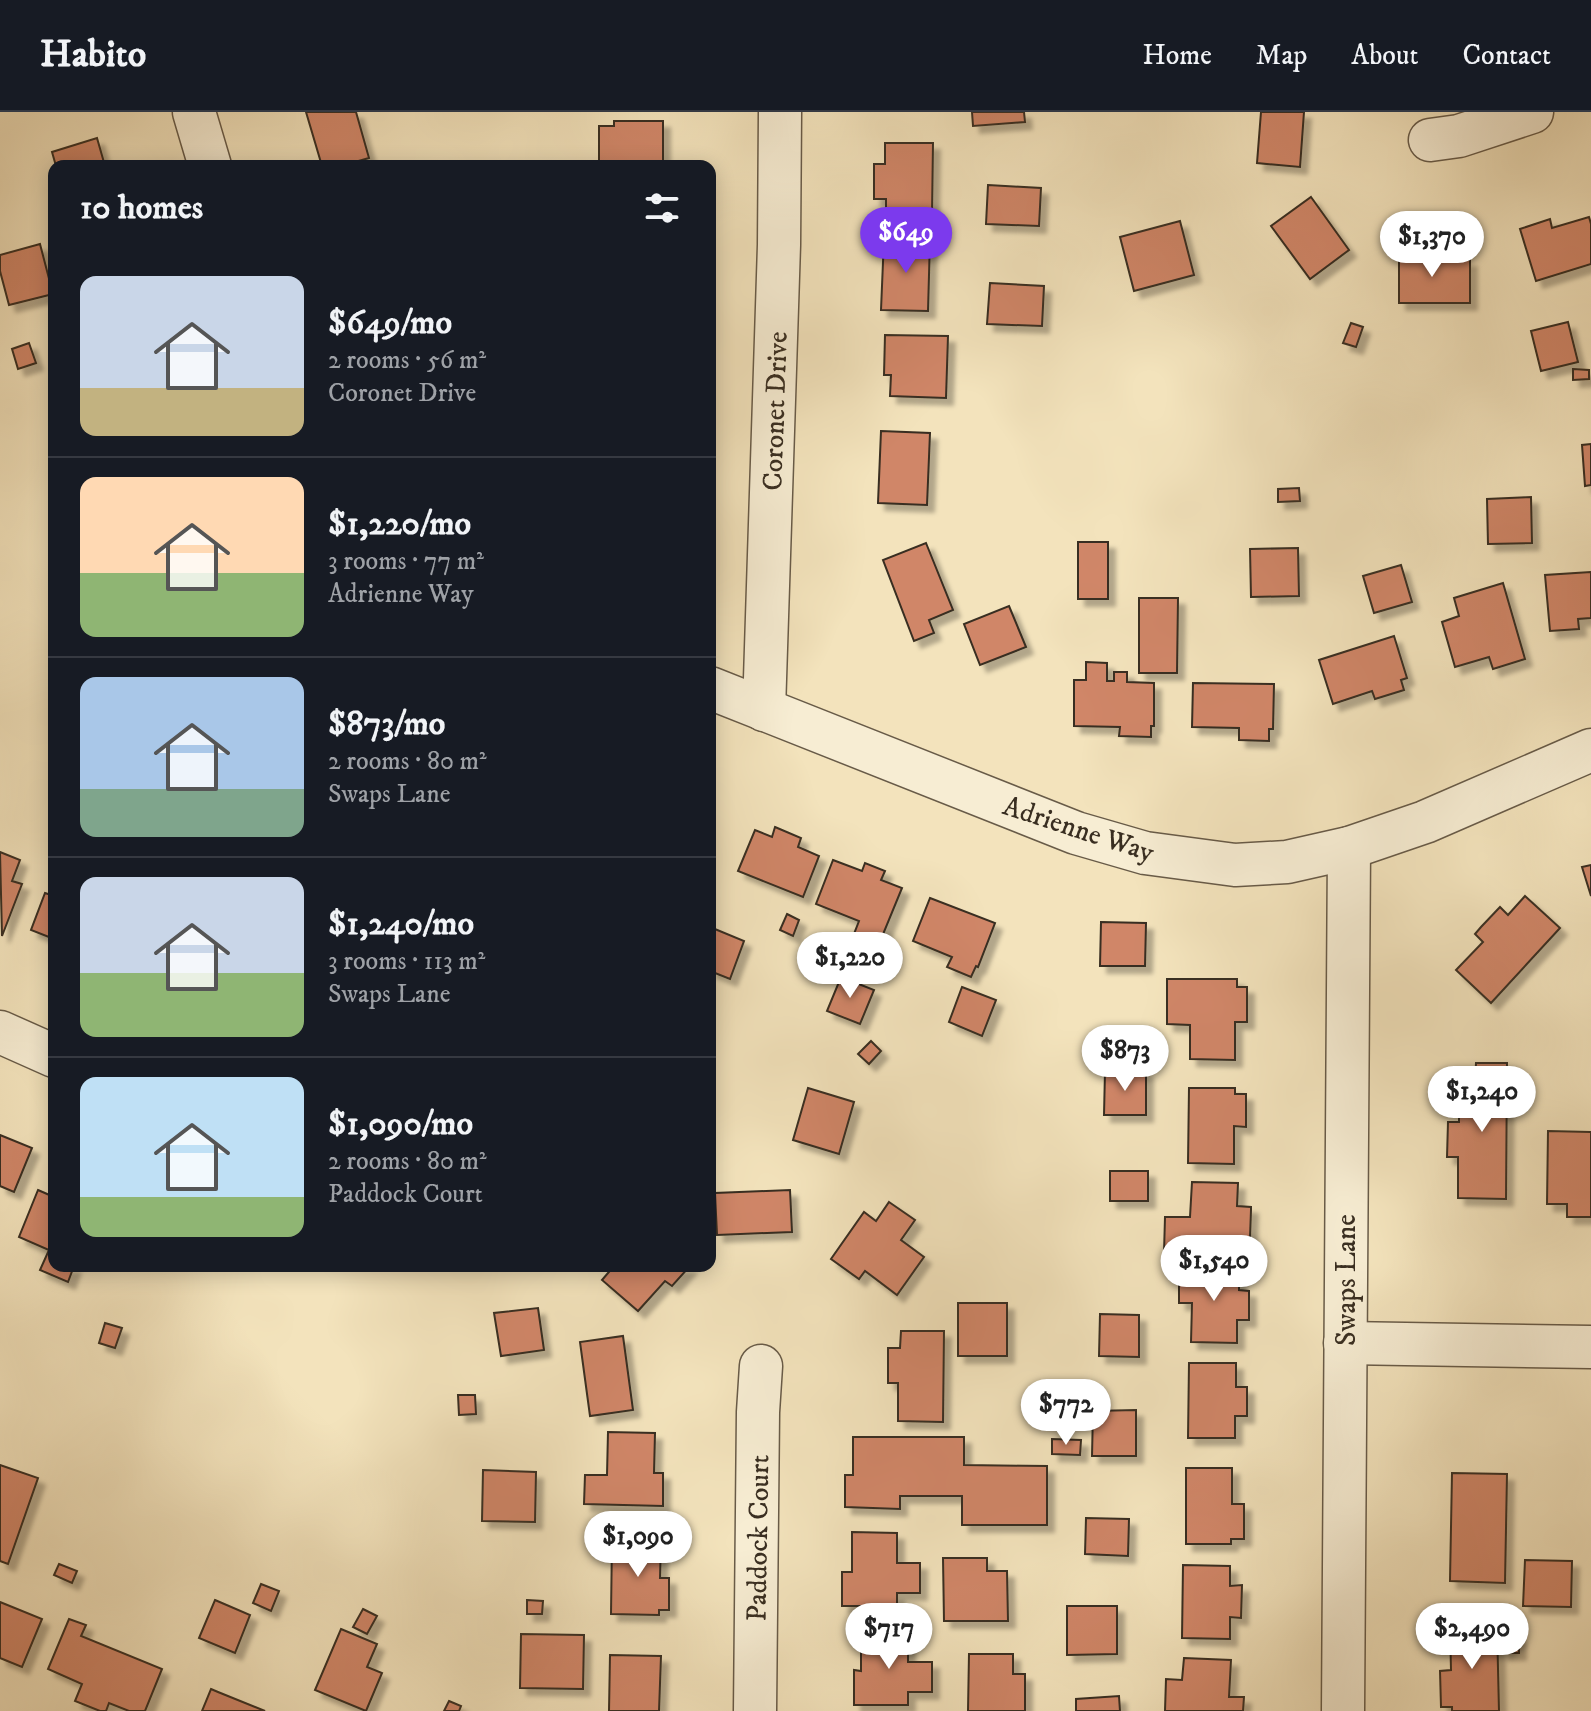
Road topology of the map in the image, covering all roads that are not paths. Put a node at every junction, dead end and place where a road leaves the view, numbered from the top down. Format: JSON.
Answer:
{"nodes":[{"id":1,"x":194,"y":112,"type":"edge"},
{"id":2,"x":780,"y":112,"type":"edge"},
{"id":3,"x":1532,"y":112,"type":"edge"},
{"id":4,"x":1430,"y":140,"type":"dead end"},
{"id":5,"x":208,"y":160,"type":"edge"},
{"id":6,"x":716,"y":690,"type":"edge"},
{"id":7,"x":764,"y":710,"type":"junction"},
{"id":8,"x":1591,"y":750,"type":"edge"},
{"id":9,"x":1349,"y":848,"type":"junction"},
{"id":10,"x":0,"y":1032,"type":"edge"},
{"id":11,"x":48,"y":1053,"type":"edge"},
{"id":12,"x":1345,"y":1343,"type":"junction"},
{"id":13,"x":1591,"y":1347,"type":"edge"},
{"id":14,"x":761,"y":1366,"type":"dead end"},
{"id":15,"x":755,"y":1711,"type":"edge"},
{"id":16,"x":1343,"y":1711,"type":"edge"}],
"edges":[{"from":1,"to":5,"type":"street"},
{"from":2,"to":7,"type":"street","name":"Coronet Drive"},
{"from":3,"to":4,"type":"street"},
{"from":6,"to":7,"type":"street","name":"Adrienne Way"},
{"from":7,"to":9,"type":"street","name":"Adrienne Way"},
{"from":8,"to":9,"type":"street","name":"Adrienne Way"},
{"from":9,"to":12,"type":"street","name":"Swaps Lane"},
{"from":10,"to":11,"type":"street"},
{"from":12,"to":13,"type":"street"},
{"from":12,"to":16,"type":"street","name":"Swaps Lane"},
{"from":14,"to":15,"type":"street","name":"Paddock Court"}]}
